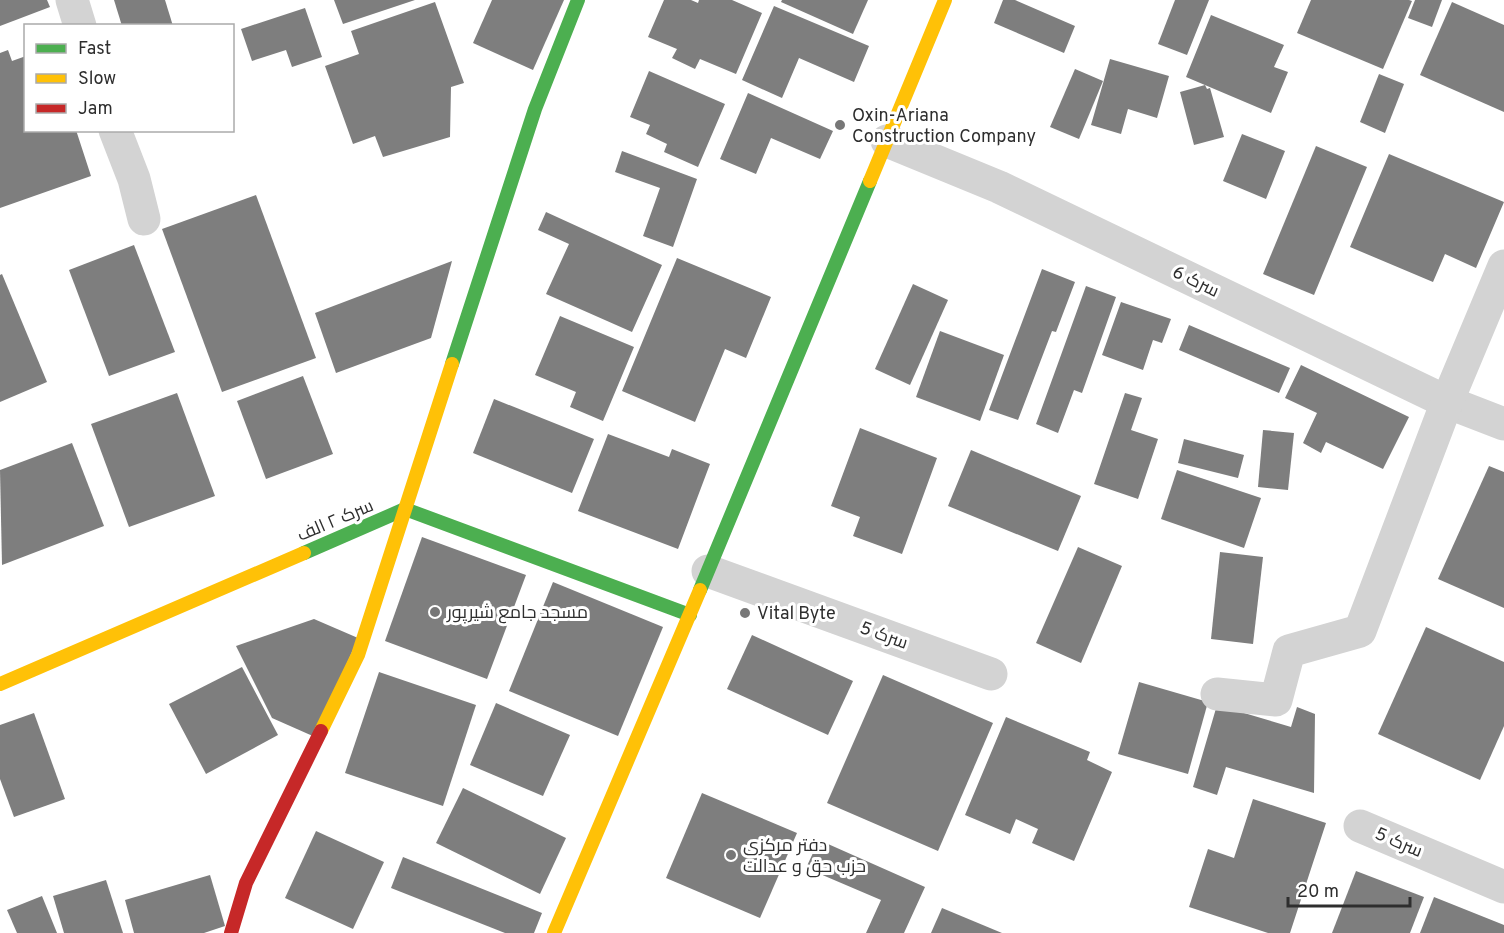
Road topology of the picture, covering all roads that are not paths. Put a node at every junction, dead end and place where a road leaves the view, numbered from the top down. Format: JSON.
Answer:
{"nodes":[{"id":1,"x":72,"y":0,"type":"edge"},
{"id":2,"x":578,"y":0,"type":"edge"},
{"id":3,"x":945,"y":0,"type":"edge"},
{"id":4,"x":79,"y":24,"type":"edge"},
{"id":5,"x":116,"y":132,"type":"edge"},
{"id":6,"x":886,"y":141,"type":"junction"},
{"id":7,"x":144,"y":219,"type":"dead end"},
{"id":8,"x":1504,"y":266,"type":"edge"},
{"id":9,"x":1447,"y":402,"type":"junction"},
{"id":10,"x":1504,"y":424,"type":"edge"},
{"id":11,"x":405,"y":509,"type":"junction"},
{"id":12,"x":708,"y":571,"type":"junction"},
{"id":13,"x":690,"y":615,"type":"junction"},
{"id":14,"x":991,"y":674,"type":"dead end"},
{"id":15,"x":0,"y":684,"type":"edge"},
{"id":16,"x":1217,"y":694,"type":"dead end"},
{"id":17,"x":1360,"y":826,"type":"dead end"},
{"id":18,"x":1504,"y":887,"type":"edge"},
{"id":19,"x":231,"y":933,"type":"edge"},
{"id":20,"x":554,"y":933,"type":"edge"}],
"edges":[{"from":1,"to":4,"type":"street"},
{"from":2,"to":11,"type":"street"},
{"from":3,"to":6,"type":"street"},
{"from":5,"to":7,"type":"street"},
{"from":6,"to":9,"type":"street","name":"سرک 6"},
{"from":6,"to":12,"type":"street"},
{"from":8,"to":9,"type":"street"},
{"from":9,"to":10,"type":"street","name":"سرک 6"},
{"from":9,"to":16,"type":"street"},
{"from":11,"to":13,"type":"street"},
{"from":11,"to":15,"type":"street","name":"سرک ۲ الف"},
{"from":11,"to":19,"type":"street"},
{"from":12,"to":13,"type":"street"},
{"from":12,"to":14,"type":"street","name":"سرک 5"},
{"from":13,"to":20,"type":"street"},
{"from":17,"to":18,"type":"street","name":"سرک 5"}]}
